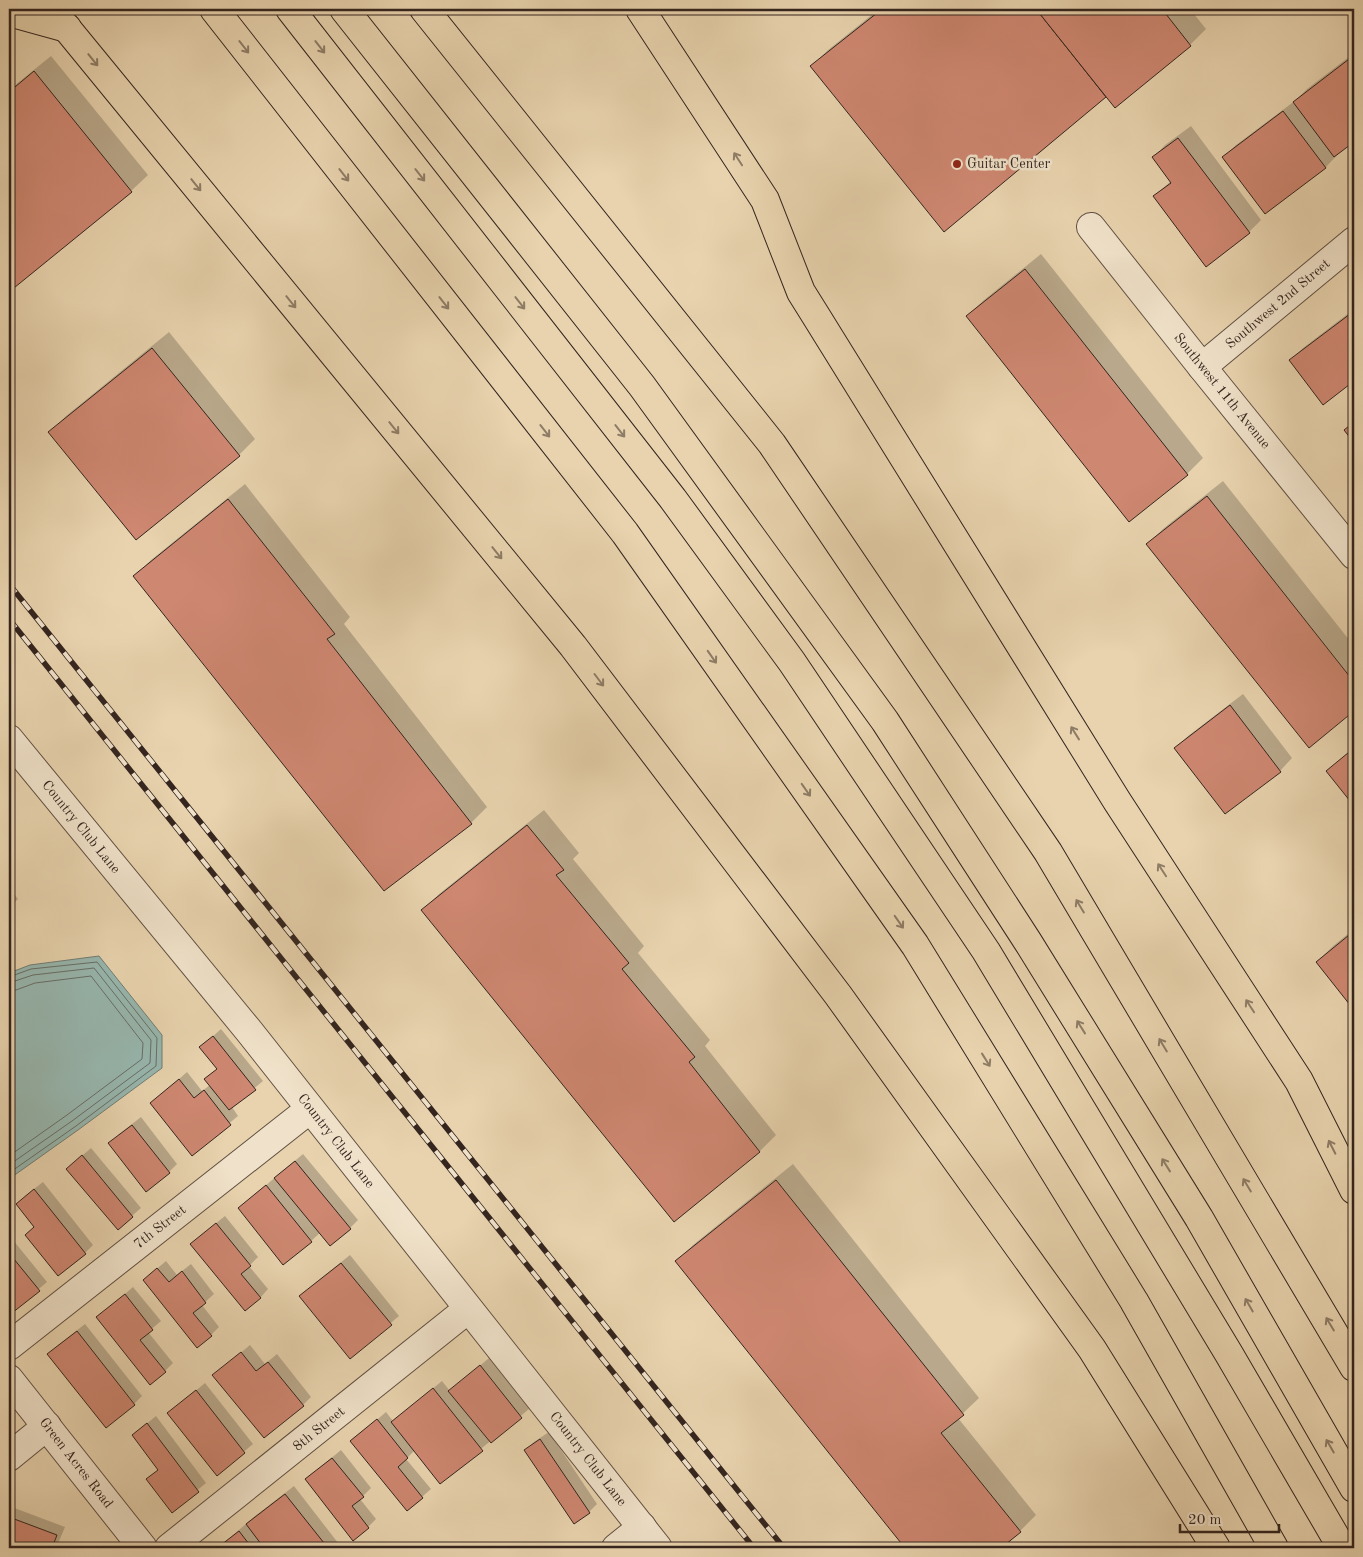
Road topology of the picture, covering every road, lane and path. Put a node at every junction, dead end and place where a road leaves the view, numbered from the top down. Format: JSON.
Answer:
{"nodes":[{"id":1,"x":214,"y":9,"type":"edge"},
{"id":2,"x":290,"y":9,"type":"edge"},
{"id":3,"x":344,"y":9,"type":"edge"},
{"id":4,"x":424,"y":9,"type":"edge"},
{"id":5,"x":640,"y":9,"type":"edge"},
{"id":6,"x":9,"y":12,"type":"edge"},
{"id":7,"x":59,"y":18,"type":"edge"},
{"id":8,"x":1091,"y":227,"type":"dead end"},
{"id":9,"x":1354,"y":241,"type":"edge"},
{"id":10,"x":1202,"y":367,"type":"junction"},
{"id":11,"x":1354,"y":555,"type":"edge"},
{"id":12,"x":9,"y":739,"type":"edge"},
{"id":13,"x":310,"y":1108,"type":"junction"},
{"id":14,"x":1354,"y":1190,"type":"edge"},
{"id":15,"x":468,"y":1309,"type":"junction"},
{"id":16,"x":9,"y":1346,"type":"edge"},
{"id":17,"x":1354,"y":1367,"type":"edge"},
{"id":18,"x":9,"y":1379,"type":"edge"},
{"id":19,"x":47,"y":1426,"type":"junction"},
{"id":20,"x":9,"y":1457,"type":"edge"},
{"id":21,"x":1354,"y":1488,"type":"edge"},
{"id":22,"x":650,"y":1538,"type":"edge"},
{"id":23,"x":143,"y":1548,"type":"edge"},
{"id":24,"x":169,"y":1548,"type":"edge"},
{"id":25,"x":616,"y":1548,"type":"edge"},
{"id":26,"x":1216,"y":1548,"type":"edge"},
{"id":27,"x":1274,"y":1548,"type":"edge"},
{"id":28,"x":1342,"y":1548,"type":"edge"}],
"edges":[{"from":1,"to":27,"type":"highway","one_way":true},
{"from":2,"to":28,"type":"highway","one_way":true},
{"from":21,"to":3,"type":"highway","one_way":true},
{"from":17,"to":4,"type":"highway","one_way":true},
{"from":14,"to":5,"type":"highway","one_way":true},
{"from":6,"to":7,"type":"highway"},
{"from":7,"to":26,"type":"highway","one_way":true},
{"from":8,"to":10,"type":"street","name":"Southwest 11th Avenue"},
{"from":9,"to":10,"type":"street","name":"Southwest 2nd Street"},
{"from":10,"to":11,"type":"street","name":"Southwest 11th Avenue"},
{"from":12,"to":13,"type":"street","name":"Country Club Lane"},
{"from":13,"to":15,"type":"street","name":"Country Club Lane"},
{"from":13,"to":16,"type":"street","name":"7th Street"},
{"from":15,"to":22,"type":"street","name":"Country Club Lane"},
{"from":15,"to":24,"type":"street","name":"8th Street"},
{"from":18,"to":19,"type":"street","name":"Green Acres Road"},
{"from":19,"to":20,"type":"street"},
{"from":19,"to":23,"type":"street","name":"Green Acres Road"},
{"from":22,"to":25,"type":"street"}]}
